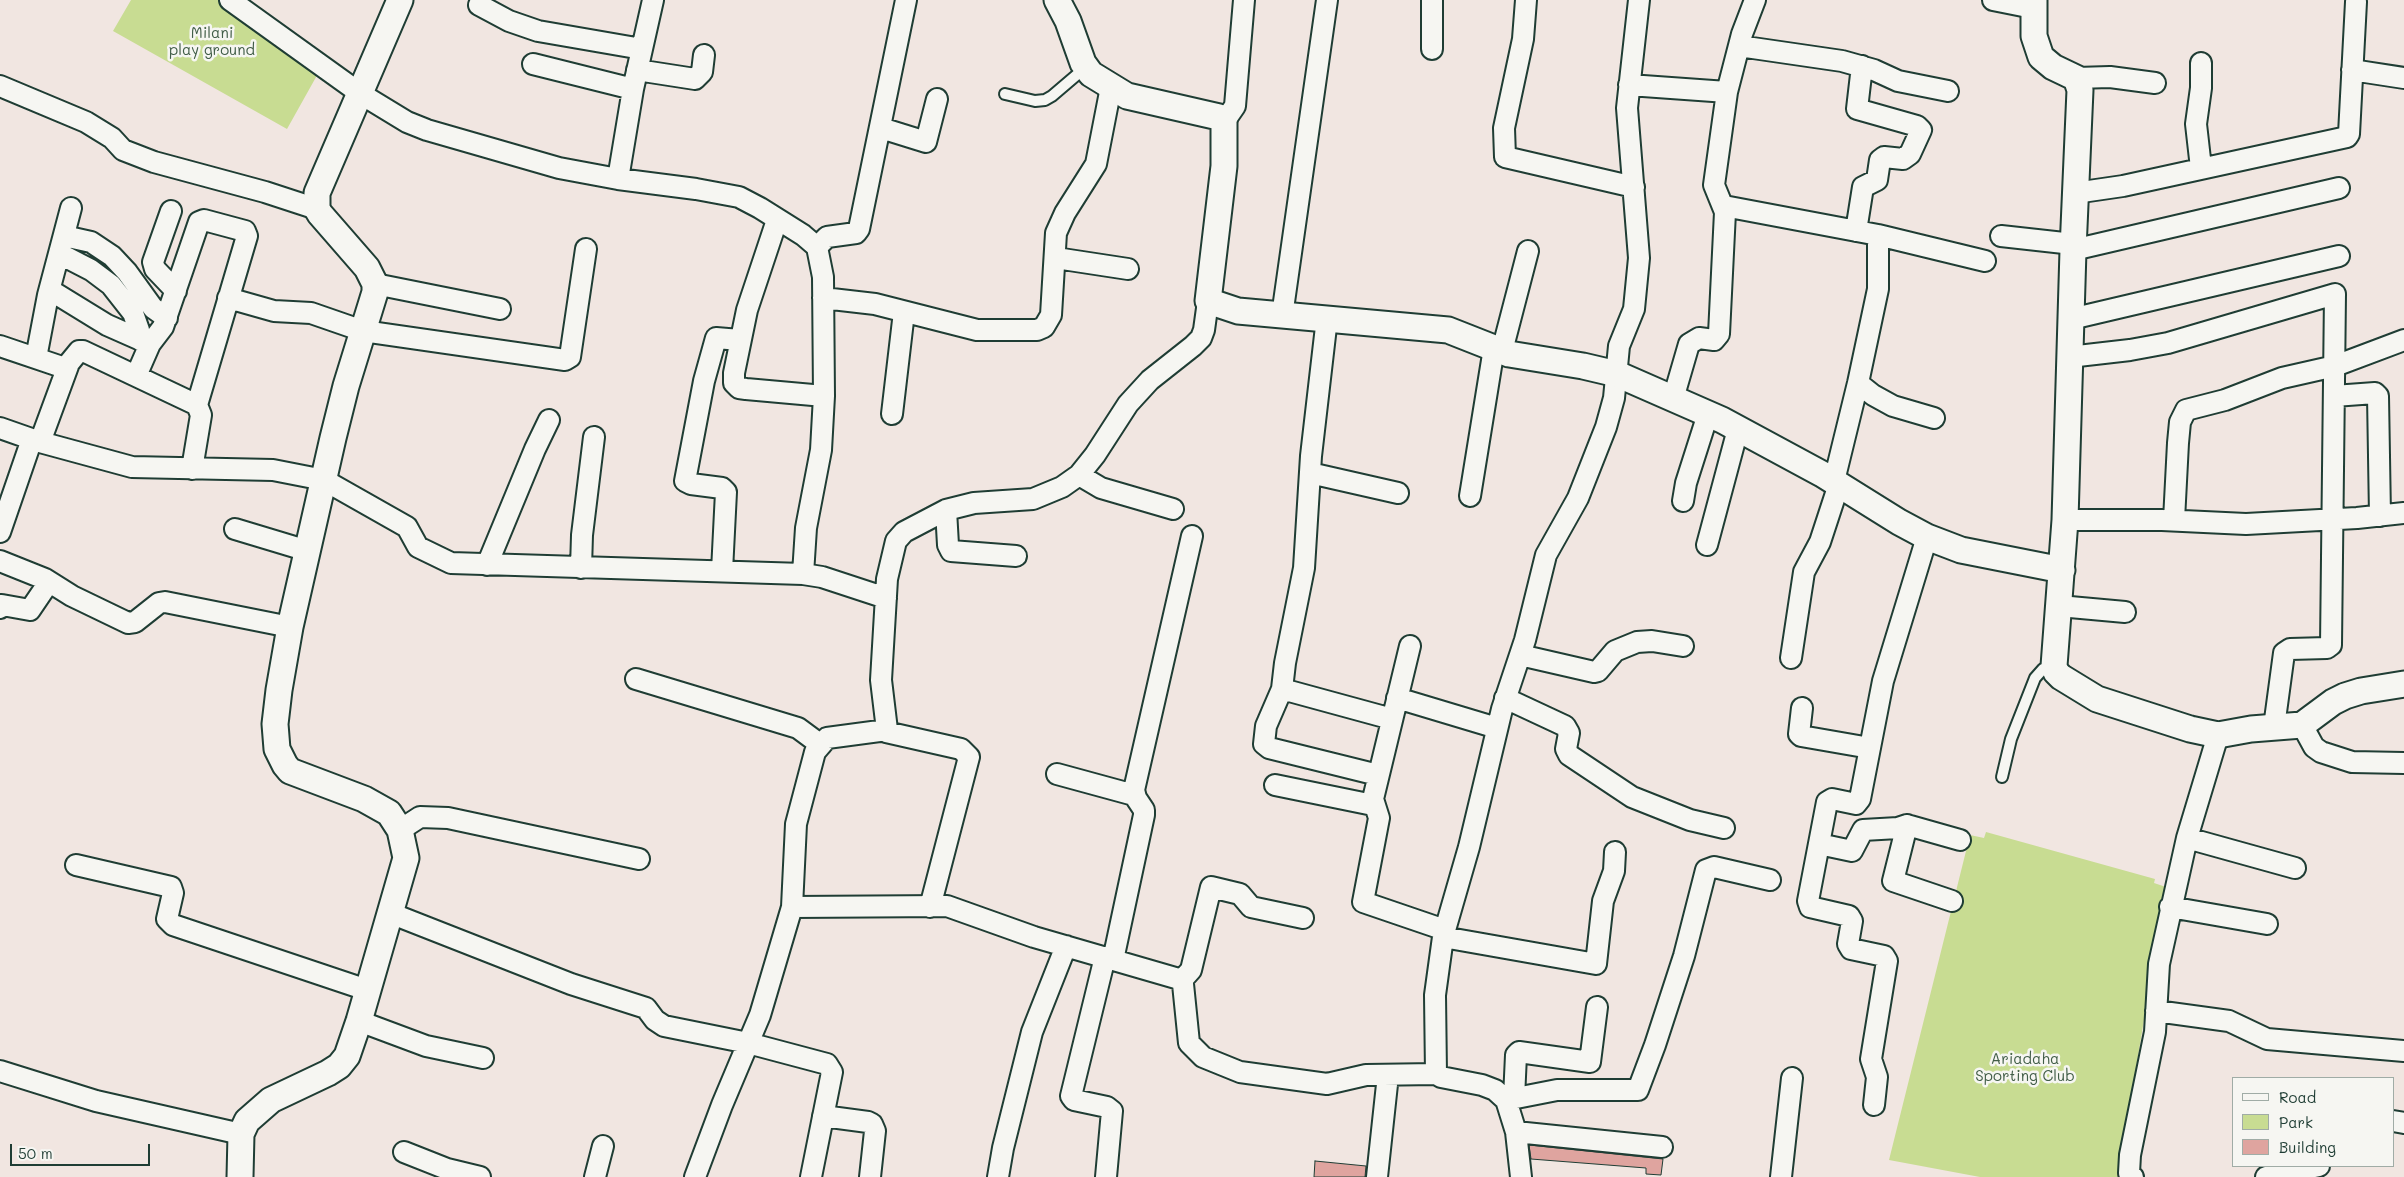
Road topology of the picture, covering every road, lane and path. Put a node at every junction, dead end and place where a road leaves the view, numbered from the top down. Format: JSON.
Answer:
{"nodes":[{"id":1,"x":230,"y":0,"type":"edge"},
{"id":2,"x":400,"y":0,"type":"edge"},
{"id":3,"x":653,"y":0,"type":"edge"},
{"id":4,"x":906,"y":0,"type":"edge"},
{"id":5,"x":1056,"y":0,"type":"edge"},
{"id":6,"x":1244,"y":0,"type":"edge"},
{"id":7,"x":1327,"y":0,"type":"edge"},
{"id":8,"x":1432,"y":0,"type":"edge"},
{"id":9,"x":1526,"y":0,"type":"edge"},
{"id":10,"x":1639,"y":0,"type":"edge"},
{"id":11,"x":1755,"y":0,"type":"edge"},
{"id":12,"x":1993,"y":0,"type":"edge"},
{"id":13,"x":2356,"y":2,"type":"dead end"},
{"id":14,"x":2034,"y":4,"type":"edge"},
{"id":15,"x":479,"y":5,"type":"dead end"},
{"id":16,"x":1739,"y":46,"type":"junction"},
{"id":17,"x":642,"y":49,"type":"junction"},
{"id":18,"x":1432,"y":49,"type":"dead end"},
{"id":19,"x":704,"y":55,"type":"dead end"},
{"id":20,"x":2201,"y":63,"type":"dead end"},
{"id":21,"x":533,"y":64,"type":"dead end"},
{"id":22,"x":1862,"y":66,"type":"junction"},
{"id":23,"x":1086,"y":67,"type":"junction"},
{"id":24,"x":2352,"y":70,"type":"junction"},
{"id":25,"x":2076,"y":78,"type":"junction"},
{"id":26,"x":2404,"y":78,"type":"edge"},
{"id":27,"x":635,"y":79,"type":"junction"},
{"id":28,"x":2155,"y":83,"type":"dead end"},
{"id":29,"x":1629,"y":85,"type":"junction"},
{"id":30,"x":0,"y":86,"type":"edge"},
{"id":31,"x":1111,"y":87,"type":"junction"},
{"id":32,"x":1948,"y":91,"type":"dead end"},
{"id":33,"x":1727,"y":92,"type":"junction"},
{"id":34,"x":361,"y":94,"type":"junction"},
{"id":35,"x":1005,"y":94,"type":"dead end"},
{"id":36,"x":937,"y":99,"type":"dead end"},
{"id":37,"x":1224,"y":122,"type":"junction"},
{"id":38,"x":881,"y":128,"type":"junction"},
{"id":39,"x":2201,"y":168,"type":"junction"},
{"id":40,"x":618,"y":180,"type":"junction"},
{"id":41,"x":1634,"y":187,"type":"junction"},
{"id":42,"x":2339,"y":188,"type":"dead end"},
{"id":43,"x":2075,"y":193,"type":"junction"},
{"id":44,"x":1724,"y":206,"type":"junction"},
{"id":45,"x":71,"y":208,"type":"dead end"},
{"id":46,"x":317,"y":209,"type":"junction"},
{"id":47,"x":172,"y":210,"type":"dead end"},
{"id":48,"x":777,"y":220,"type":"junction"},
{"id":49,"x":1856,"y":231,"type":"junction"},
{"id":50,"x":1878,"y":235,"type":"junction"},
{"id":51,"x":2001,"y":236,"type":"dead end"},
{"id":52,"x":62,"y":245,"type":"junction"},
{"id":53,"x":817,"y":247,"type":"junction"},
{"id":54,"x":2073,"y":247,"type":"junction"},
{"id":55,"x":586,"y":249,"type":"dead end"},
{"id":56,"x":1528,"y":251,"type":"dead end"},
{"id":57,"x":2339,"y":256,"type":"dead end"},
{"id":58,"x":1056,"y":258,"type":"junction"},
{"id":59,"x":1985,"y":261,"type":"dead end"},
{"id":60,"x":1128,"y":269,"type":"dead end"},
{"id":61,"x":375,"y":284,"type":"junction"},
{"id":62,"x":50,"y":290,"type":"junction"},
{"id":63,"x":176,"y":291,"type":"junction"},
{"id":64,"x":228,"y":298,"type":"junction"},
{"id":65,"x":823,"y":298,"type":"junction"},
{"id":66,"x":1208,"y":301,"type":"junction"},
{"id":67,"x":500,"y":309,"type":"dead end"},
{"id":68,"x":904,"y":312,"type":"junction"},
{"id":69,"x":1282,"y":316,"type":"junction"},
{"id":70,"x":167,"y":318,"type":"junction"},
{"id":71,"x":1327,"y":318,"type":"junction"},
{"id":72,"x":2071,"y":319,"type":"junction"},
{"id":73,"x":362,"y":331,"type":"junction"},
{"id":74,"x":740,"y":340,"type":"junction"},
{"id":75,"x":2404,"y":340,"type":"edge"},
{"id":76,"x":145,"y":342,"type":"junction"},
{"id":77,"x":0,"y":346,"type":"edge"},
{"id":78,"x":1498,"y":350,"type":"junction"},
{"id":79,"x":2069,"y":357,"type":"junction"},
{"id":80,"x":36,"y":358,"type":"junction"},
{"id":81,"x":68,"y":366,"type":"junction"},
{"id":82,"x":2335,"y":366,"type":"junction"},
{"id":83,"x":1618,"y":374,"type":"junction"},
{"id":84,"x":136,"y":376,"type":"junction"},
{"id":85,"x":1858,"y":383,"type":"junction"},
{"id":86,"x":824,"y":396,"type":"junction"},
{"id":87,"x":2334,"y":396,"type":"junction"},
{"id":88,"x":1673,"y":399,"type":"junction"},
{"id":89,"x":197,"y":405,"type":"junction"},
{"id":90,"x":892,"y":414,"type":"dead end"},
{"id":91,"x":1708,"y":414,"type":"junction"},
{"id":92,"x":1934,"y":418,"type":"dead end"},
{"id":93,"x":549,"y":420,"type":"dead end"},
{"id":94,"x":0,"y":428,"type":"edge"},
{"id":95,"x":1738,"y":428,"type":"junction"},
{"id":96,"x":594,"y":437,"type":"dead end"},
{"id":97,"x":36,"y":441,"type":"junction"},
{"id":98,"x":192,"y":469,"type":"junction"},
{"id":99,"x":1310,"y":473,"type":"junction"},
{"id":100,"x":1079,"y":476,"type":"junction"},
{"id":101,"x":324,"y":480,"type":"junction"},
{"id":102,"x":1836,"y":483,"type":"junction"},
{"id":103,"x":1398,"y":493,"type":"dead end"},
{"id":104,"x":1470,"y":496,"type":"dead end"},
{"id":105,"x":1683,"y":501,"type":"dead end"},
{"id":106,"x":1172,"y":509,"type":"dead end"},
{"id":107,"x":946,"y":510,"type":"junction"},
{"id":108,"x":2404,"y":513,"type":"edge"},
{"id":109,"x":2380,"y":516,"type":"junction"},
{"id":110,"x":2065,"y":520,"type":"junction"},
{"id":111,"x":2174,"y":520,"type":"junction"},
{"id":112,"x":2330,"y":520,"type":"junction"},
{"id":113,"x":235,"y":529,"type":"dead end"},
{"id":114,"x":0,"y":532,"type":"edge"},
{"id":115,"x":1192,"y":536,"type":"dead end"},
{"id":116,"x":1927,"y":537,"type":"junction"},
{"id":117,"x":1707,"y":545,"type":"dead end"},
{"id":118,"x":308,"y":551,"type":"junction"},
{"id":119,"x":1016,"y":556,"type":"dead end"},
{"id":120,"x":0,"y":561,"type":"edge"},
{"id":121,"x":488,"y":565,"type":"junction"},
{"id":122,"x":581,"y":568,"type":"junction"},
{"id":123,"x":2062,"y":570,"type":"junction"},
{"id":124,"x":722,"y":571,"type":"junction"},
{"id":125,"x":803,"y":574,"type":"junction"},
{"id":126,"x":49,"y":582,"type":"junction"},
{"id":127,"x":886,"y":598,"type":"junction"},
{"id":128,"x":2059,"y":606,"type":"junction"},
{"id":129,"x":0,"y":608,"type":"edge"},
{"id":130,"x":2125,"y":612,"type":"dead end"},
{"id":131,"x":290,"y":627,"type":"junction"},
{"id":132,"x":1410,"y":646,"type":"dead end"},
{"id":133,"x":1683,"y":646,"type":"dead end"},
{"id":134,"x":1520,"y":655,"type":"junction"},
{"id":135,"x":1791,"y":658,"type":"dead end"},
{"id":136,"x":2054,"y":666,"type":"junction"},
{"id":137,"x":636,"y":679,"type":"dead end"},
{"id":138,"x":2404,"y":684,"type":"edge"},
{"id":139,"x":1282,"y":689,"type":"junction"},
{"id":140,"x":1397,"y":698,"type":"junction"},
{"id":141,"x":1505,"y":698,"type":"junction"},
{"id":142,"x":1802,"y":708,"type":"dead end"},
{"id":143,"x":1392,"y":719,"type":"junction"},
{"id":144,"x":2302,"y":726,"type":"junction"},
{"id":145,"x":2274,"y":727,"type":"junction"},
{"id":146,"x":1497,"y":728,"type":"junction"},
{"id":147,"x":886,"y":732,"type":"junction"},
{"id":148,"x":2218,"y":735,"type":"junction"},
{"id":149,"x":821,"y":745,"type":"junction"},
{"id":150,"x":1870,"y":748,"type":"junction"},
{"id":151,"x":2404,"y":763,"type":"edge"},
{"id":152,"x":1057,"y":774,"type":"dead end"},
{"id":153,"x":1378,"y":775,"type":"junction"},
{"id":154,"x":2002,"y":777,"type":"dead end"},
{"id":155,"x":1275,"y":784,"type":"dead end"},
{"id":156,"x":1134,"y":795,"type":"junction"},
{"id":157,"x":1373,"y":805,"type":"junction"},
{"id":158,"x":1907,"y":825,"type":"junction"},
{"id":159,"x":1724,"y":828,"type":"dead end"},
{"id":160,"x":400,"y":830,"type":"junction"},
{"id":161,"x":2187,"y":838,"type":"junction"},
{"id":162,"x":1960,"y":840,"type":"dead end"},
{"id":163,"x":1819,"y":844,"type":"junction"},
{"id":164,"x":1615,"y":852,"type":"dead end"},
{"id":165,"x":639,"y":859,"type":"dead end"},
{"id":166,"x":76,"y":865,"type":"dead end"},
{"id":167,"x":2295,"y":868,"type":"dead end"},
{"id":168,"x":1770,"y":880,"type":"dead end"},
{"id":169,"x":1952,"y":901,"type":"dead end"},
{"id":170,"x":792,"y":907,"type":"junction"},
{"id":171,"x":930,"y":907,"type":"junction"},
{"id":172,"x":2170,"y":907,"type":"junction"},
{"id":173,"x":390,"y":913,"type":"junction"},
{"id":174,"x":1303,"y":918,"type":"dead end"},
{"id":175,"x":2267,"y":924,"type":"dead end"},
{"id":176,"x":1444,"y":934,"type":"junction"},
{"id":177,"x":1066,"y":946,"type":"junction"},
{"id":178,"x":1109,"y":959,"type":"junction"},
{"id":179,"x":1182,"y":980,"type":"junction"},
{"id":180,"x":367,"y":990,"type":"junction"},
{"id":181,"x":1597,"y":1008,"type":"dead end"},
{"id":182,"x":2156,"y":1011,"type":"junction"},
{"id":183,"x":359,"y":1022,"type":"junction"},
{"id":184,"x":748,"y":1043,"type":"junction"},
{"id":185,"x":2404,"y":1051,"type":"edge"},
{"id":186,"x":483,"y":1058,"type":"dead end"},
{"id":187,"x":0,"y":1071,"type":"edge"},
{"id":188,"x":1436,"y":1074,"type":"junction"},
{"id":189,"x":1388,"y":1075,"type":"junction"},
{"id":190,"x":1792,"y":1078,"type":"dead end"},
{"id":191,"x":1510,"y":1099,"type":"junction"},
{"id":192,"x":1874,"y":1105,"type":"dead end"},
{"id":193,"x":823,"y":1116,"type":"junction"},
{"id":194,"x":1516,"y":1132,"type":"junction"},
{"id":195,"x":241,"y":1134,"type":"junction"},
{"id":196,"x":603,"y":1146,"type":"dead end"},
{"id":197,"x":1662,"y":1147,"type":"dead end"},
{"id":198,"x":404,"y":1152,"type":"dead end"},
{"id":199,"x":2316,"y":1167,"type":"edge"},
{"id":200,"x":2294,"y":1174,"type":"edge"},
{"id":201,"x":240,"y":1177,"type":"edge"},
{"id":202,"x":480,"y":1177,"type":"edge"},
{"id":203,"x":595,"y":1177,"type":"edge"},
{"id":204,"x":695,"y":1177,"type":"edge"},
{"id":205,"x":811,"y":1177,"type":"edge"},
{"id":206,"x":870,"y":1177,"type":"edge"},
{"id":207,"x":998,"y":1177,"type":"edge"},
{"id":208,"x":1106,"y":1177,"type":"edge"},
{"id":209,"x":1377,"y":1177,"type":"edge"},
{"id":210,"x":1521,"y":1177,"type":"edge"},
{"id":211,"x":1781,"y":1177,"type":"edge"},
{"id":212,"x":2133,"y":1177,"type":"edge"},
{"id":213,"x":2266,"y":1177,"type":"edge"}],
"edges":[{"from":1,"to":34,"type":"street"},
{"from":2,"to":34,"type":"street"},
{"from":3,"to":17,"type":"street"},
{"from":4,"to":38,"type":"street"},
{"from":5,"to":23,"type":"street"},
{"from":6,"to":37,"type":"street"},
{"from":7,"to":69,"type":"street"},
{"from":8,"to":18,"type":"street"},
{"from":9,"to":41,"type":"street"},
{"from":10,"to":29,"type":"street"},
{"from":11,"to":16,"type":"street"},
{"from":12,"to":14,"type":"street"},
{"from":13,"to":24,"type":"street"},
{"from":14,"to":25,"type":"street"},
{"from":15,"to":17,"type":"street"},
{"from":16,"to":22,"type":"street"},
{"from":16,"to":33,"type":"street"},
{"from":17,"to":27,"type":"street"},
{"from":19,"to":27,"type":"street"},
{"from":20,"to":39,"type":"street"},
{"from":21,"to":27,"type":"street"},
{"from":22,"to":32,"type":"street"},
{"from":22,"to":49,"type":"street"},
{"from":23,"to":31,"type":"street"},
{"from":23,"to":35,"type":"lane"},
{"from":24,"to":26,"type":"street"},
{"from":24,"to":39,"type":"street"},
{"from":25,"to":28,"type":"street"},
{"from":25,"to":43,"type":"street"},
{"from":27,"to":40,"type":"street"},
{"from":29,"to":33,"type":"street"},
{"from":29,"to":41,"type":"street"},
{"from":30,"to":46,"type":"street"},
{"from":31,"to":37,"type":"street"},
{"from":31,"to":58,"type":"street"},
{"from":33,"to":44,"type":"street"},
{"from":34,"to":40,"type":"street"},
{"from":34,"to":46,"type":"street"},
{"from":36,"to":38,"type":"street"},
{"from":37,"to":66,"type":"street"},
{"from":38,"to":53,"type":"street"},
{"from":39,"to":43,"type":"street"},
{"from":40,"to":48,"type":"street"},
{"from":41,"to":83,"type":"street"},
{"from":42,"to":54,"type":"street"},
{"from":43,"to":54,"type":"street"},
{"from":44,"to":49,"type":"street"},
{"from":44,"to":88,"type":"street"},
{"from":45,"to":52,"type":"street"},
{"from":46,"to":61,"type":"street"},
{"from":47,"to":63,"type":"street"},
{"from":48,"to":53,"type":"street"},
{"from":48,"to":74,"type":"street"},
{"from":49,"to":50,"type":"street"},
{"from":50,"to":59,"type":"street"},
{"from":50,"to":85,"type":"street"},
{"from":51,"to":54,"type":"street"},
{"from":52,"to":62,"type":"street"},
{"from":52,"to":70,"type":"street"},
{"from":52,"to":76,"type":"street"},
{"from":53,"to":65,"type":"street"},
{"from":54,"to":72,"type":"street"},
{"from":55,"to":73,"type":"street"},
{"from":56,"to":78,"type":"street"},
{"from":57,"to":72,"type":"street"},
{"from":58,"to":60,"type":"street"},
{"from":58,"to":68,"type":"street"},
{"from":61,"to":67,"type":"street"},
{"from":61,"to":73,"type":"street"},
{"from":62,"to":76,"type":"street"},
{"from":62,"to":80,"type":"street"},
{"from":63,"to":64,"type":"street"},
{"from":63,"to":70,"type":"street"},
{"from":64,"to":73,"type":"street"},
{"from":64,"to":89,"type":"street"},
{"from":65,"to":68,"type":"street"},
{"from":65,"to":86,"type":"street"},
{"from":66,"to":69,"type":"street"},
{"from":66,"to":100,"type":"street"},
{"from":68,"to":90,"type":"street"},
{"from":69,"to":71,"type":"street"},
{"from":70,"to":76,"type":"street"},
{"from":71,"to":78,"type":"street"},
{"from":71,"to":99,"type":"street"},
{"from":72,"to":79,"type":"street"},
{"from":73,"to":101,"type":"street"},
{"from":74,"to":86,"type":"street"},
{"from":74,"to":124,"type":"street"},
{"from":75,"to":82,"type":"street"},
{"from":76,"to":84,"type":"street"},
{"from":77,"to":80,"type":"street"},
{"from":78,"to":83,"type":"street"},
{"from":78,"to":104,"type":"street"},
{"from":79,"to":82,"type":"street"},
{"from":79,"to":110,"type":"street"},
{"from":80,"to":81,"type":"street"},
{"from":81,"to":84,"type":"street"},
{"from":81,"to":97,"type":"street"},
{"from":82,"to":87,"type":"street"},
{"from":82,"to":111,"type":"street"},
{"from":83,"to":88,"type":"street"},
{"from":83,"to":134,"type":"street"},
{"from":84,"to":89,"type":"street"},
{"from":85,"to":92,"type":"street"},
{"from":85,"to":102,"type":"street"},
{"from":86,"to":125,"type":"street"},
{"from":87,"to":109,"type":"street"},
{"from":87,"to":112,"type":"street"},
{"from":88,"to":91,"type":"street"},
{"from":89,"to":98,"type":"street"},
{"from":91,"to":95,"type":"street"},
{"from":91,"to":105,"type":"street"},
{"from":93,"to":121,"type":"street"},
{"from":94,"to":97,"type":"street"},
{"from":95,"to":102,"type":"street"},
{"from":95,"to":117,"type":"street"},
{"from":96,"to":122,"type":"street"},
{"from":97,"to":98,"type":"street"},
{"from":97,"to":114,"type":"street"},
{"from":98,"to":101,"type":"street"},
{"from":99,"to":103,"type":"street"},
{"from":99,"to":139,"type":"street"},
{"from":100,"to":106,"type":"street"},
{"from":100,"to":107,"type":"street"},
{"from":101,"to":118,"type":"street"},
{"from":101,"to":121,"type":"street"},
{"from":102,"to":116,"type":"street"},
{"from":102,"to":135,"type":"street"},
{"from":107,"to":119,"type":"street"},
{"from":107,"to":127,"type":"street"},
{"from":108,"to":109,"type":"street"},
{"from":109,"to":112,"type":"street"},
{"from":110,"to":111,"type":"street"},
{"from":110,"to":123,"type":"street"},
{"from":111,"to":112,"type":"street"},
{"from":112,"to":145,"type":"street"},
{"from":113,"to":118,"type":"street"},
{"from":115,"to":156,"type":"street"},
{"from":116,"to":123,"type":"street"},
{"from":116,"to":150,"type":"street"},
{"from":118,"to":131,"type":"street"},
{"from":120,"to":126,"type":"street"},
{"from":121,"to":122,"type":"street"},
{"from":122,"to":124,"type":"street"},
{"from":123,"to":128,"type":"street"},
{"from":124,"to":125,"type":"street"},
{"from":125,"to":127,"type":"street"},
{"from":126,"to":129,"type":"street"},
{"from":126,"to":131,"type":"street"},
{"from":127,"to":147,"type":"street"},
{"from":128,"to":130,"type":"street"},
{"from":128,"to":136,"type":"street"},
{"from":131,"to":160,"type":"street"},
{"from":132,"to":140,"type":"street"},
{"from":133,"to":134,"type":"street"},
{"from":134,"to":141,"type":"street"},
{"from":136,"to":148,"type":"street"},
{"from":136,"to":154,"type":"lane"},
{"from":137,"to":149,"type":"street"},
{"from":138,"to":144,"type":"street"},
{"from":139,"to":143,"type":"street"},
{"from":139,"to":153,"type":"street"},
{"from":140,"to":143,"type":"street"},
{"from":140,"to":146,"type":"street"},
{"from":141,"to":146,"type":"street"},
{"from":141,"to":159,"type":"street"},
{"from":142,"to":150,"type":"street"},
{"from":143,"to":153,"type":"street"},
{"from":144,"to":145,"type":"street"},
{"from":144,"to":151,"type":"street"},
{"from":145,"to":148,"type":"street"},
{"from":146,"to":176,"type":"street"},
{"from":147,"to":149,"type":"street"},
{"from":147,"to":171,"type":"street"},
{"from":148,"to":161,"type":"street"},
{"from":149,"to":170,"type":"street"},
{"from":150,"to":163,"type":"street"},
{"from":152,"to":156,"type":"street"},
{"from":153,"to":157,"type":"street"},
{"from":155,"to":157,"type":"street"},
{"from":156,"to":178,"type":"street"},
{"from":157,"to":176,"type":"street"},
{"from":158,"to":162,"type":"street"},
{"from":158,"to":163,"type":"street"},
{"from":158,"to":169,"type":"street"},
{"from":160,"to":165,"type":"street"},
{"from":160,"to":173,"type":"street"},
{"from":161,"to":167,"type":"street"},
{"from":161,"to":172,"type":"street"},
{"from":163,"to":192,"type":"street"},
{"from":164,"to":176,"type":"street"},
{"from":166,"to":180,"type":"street"},
{"from":168,"to":191,"type":"street"},
{"from":170,"to":171,"type":"street"},
{"from":170,"to":184,"type":"street"},
{"from":171,"to":177,"type":"street"},
{"from":172,"to":175,"type":"street"},
{"from":172,"to":182,"type":"street"},
{"from":173,"to":180,"type":"street"},
{"from":173,"to":184,"type":"street"},
{"from":174,"to":179,"type":"street"},
{"from":176,"to":188,"type":"street"},
{"from":177,"to":178,"type":"street"},
{"from":177,"to":207,"type":"street"},
{"from":178,"to":179,"type":"street"},
{"from":178,"to":208,"type":"street"},
{"from":179,"to":189,"type":"street"},
{"from":180,"to":183,"type":"street"},
{"from":181,"to":191,"type":"street"},
{"from":182,"to":185,"type":"street"},
{"from":182,"to":212,"type":"street"},
{"from":183,"to":186,"type":"street"},
{"from":183,"to":195,"type":"street"},
{"from":184,"to":193,"type":"street"},
{"from":184,"to":204,"type":"street"},
{"from":187,"to":195,"type":"street"},
{"from":188,"to":189,"type":"street"},
{"from":188,"to":191,"type":"street"},
{"from":189,"to":209,"type":"street"},
{"from":190,"to":211,"type":"street"},
{"from":191,"to":194,"type":"street"},
{"from":193,"to":205,"type":"street"},
{"from":193,"to":206,"type":"street"},
{"from":194,"to":197,"type":"street"},
{"from":194,"to":210,"type":"street"},
{"from":195,"to":201,"type":"street"},
{"from":196,"to":203,"type":"street"},
{"from":198,"to":202,"type":"street"},
{"from":199,"to":200,"type":"street"},
{"from":200,"to":213,"type":"street"}]}
